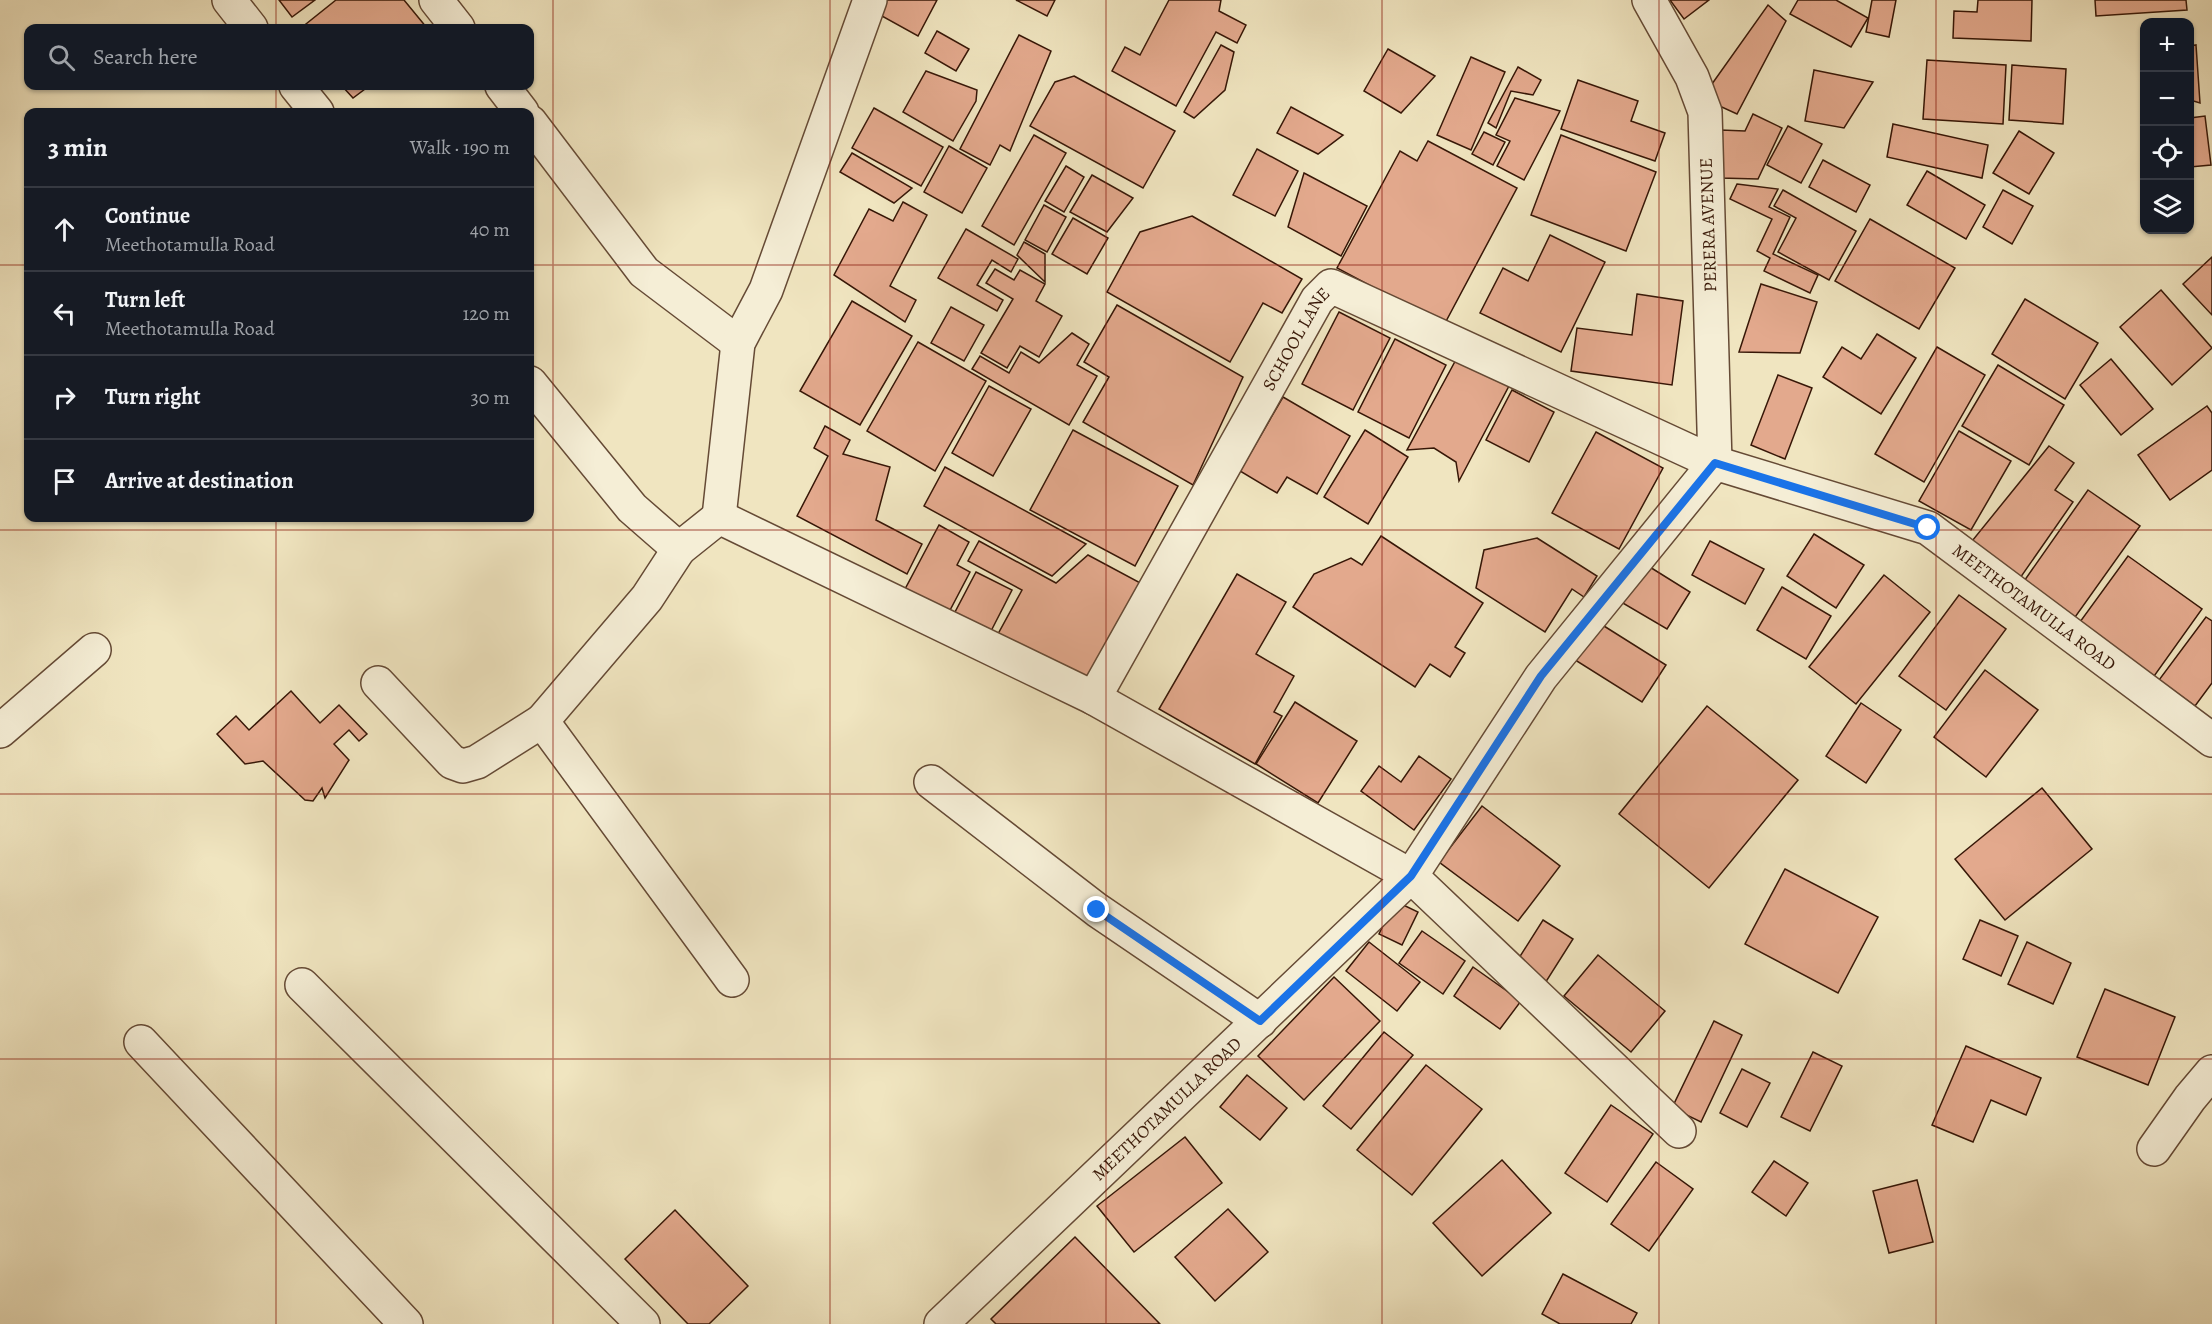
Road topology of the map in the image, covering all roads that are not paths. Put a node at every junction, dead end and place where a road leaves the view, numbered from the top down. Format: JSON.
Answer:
{"nodes":[{"id":1,"x":229,"y":0,"type":"edge"},
{"id":2,"x":436,"y":0,"type":"edge"},
{"id":3,"x":870,"y":0,"type":"edge"},
{"id":4,"x":1649,"y":0,"type":"edge"},
{"id":5,"x":248,"y":24,"type":"edge"},
{"id":6,"x":455,"y":24,"type":"edge"},
{"id":7,"x":299,"y":90,"type":"edge"},
{"id":8,"x":505,"y":90,"type":"edge"},
{"id":9,"x":314,"y":108,"type":"edge"},
{"id":10,"x":519,"y":108,"type":"edge"},
{"id":11,"x":534,"y":127,"type":"edge"},
{"id":12,"x":738,"y":343,"type":"junction"},
{"id":13,"x":534,"y":388,"type":"edge"},
{"id":14,"x":1715,"y":463,"type":"junction"},
{"id":15,"x":720,"y":517,"type":"junction"},
{"id":16,"x":679,"y":549,"type":"junction"},
{"id":17,"x":94,"y":650,"type":"dead end"},
{"id":18,"x":378,"y":683,"type":"dead end"},
{"id":19,"x":1094,"y":699,"type":"junction"},
{"id":20,"x":542,"y":721,"type":"junction"},
{"id":21,"x":0,"y":731,"type":"edge"},
{"id":22,"x":2212,"y":740,"type":"edge"},
{"id":23,"x":931,"y":782,"type":"dead end"},
{"id":24,"x":1411,"y":876,"type":"junction"},
{"id":25,"x":732,"y":980,"type":"dead end"},
{"id":26,"x":302,"y":985,"type":"dead end"},
{"id":27,"x":1260,"y":1021,"type":"junction"},
{"id":28,"x":141,"y":1042,"type":"dead end"},
{"id":29,"x":2212,"y":1072,"type":"edge"},
{"id":30,"x":1679,"y":1131,"type":"dead end"},
{"id":31,"x":2154,"y":1149,"type":"dead end"},
{"id":32,"x":406,"y":1324,"type":"edge"},
{"id":33,"x":643,"y":1324,"type":"edge"},
{"id":34,"x":941,"y":1324,"type":"edge"}],
"edges":[{"from":1,"to":5,"type":"street"},
{"from":2,"to":6,"type":"street"},
{"from":3,"to":12,"type":"street"},
{"from":4,"to":14,"type":"street","name":"PERERA AVENUE"},
{"from":7,"to":9,"type":"street"},
{"from":8,"to":10,"type":"street"},
{"from":11,"to":12,"type":"street"},
{"from":12,"to":15,"type":"street"},
{"from":13,"to":16,"type":"street"},
{"from":14,"to":19,"type":"street","name":"SCHOOL LANE"},
{"from":14,"to":22,"type":"street","name":"MEETHOTAMULLA ROAD"},
{"from":14,"to":24,"type":"street","name":"MEETHOTAMULLA ROAD"},
{"from":15,"to":16,"type":"street"},
{"from":15,"to":19,"type":"street"},
{"from":16,"to":20,"type":"street"},
{"from":17,"to":21,"type":"street"},
{"from":18,"to":20,"type":"street"},
{"from":19,"to":24,"type":"street"},
{"from":20,"to":25,"type":"street"},
{"from":23,"to":27,"type":"street"},
{"from":24,"to":27,"type":"street","name":"MEETHOTAMULLA ROAD"},
{"from":24,"to":30,"type":"street"},
{"from":26,"to":33,"type":"street"},
{"from":27,"to":34,"type":"street","name":"MEETHOTAMULLA ROAD"},
{"from":28,"to":32,"type":"street"},
{"from":29,"to":31,"type":"street"}]}
